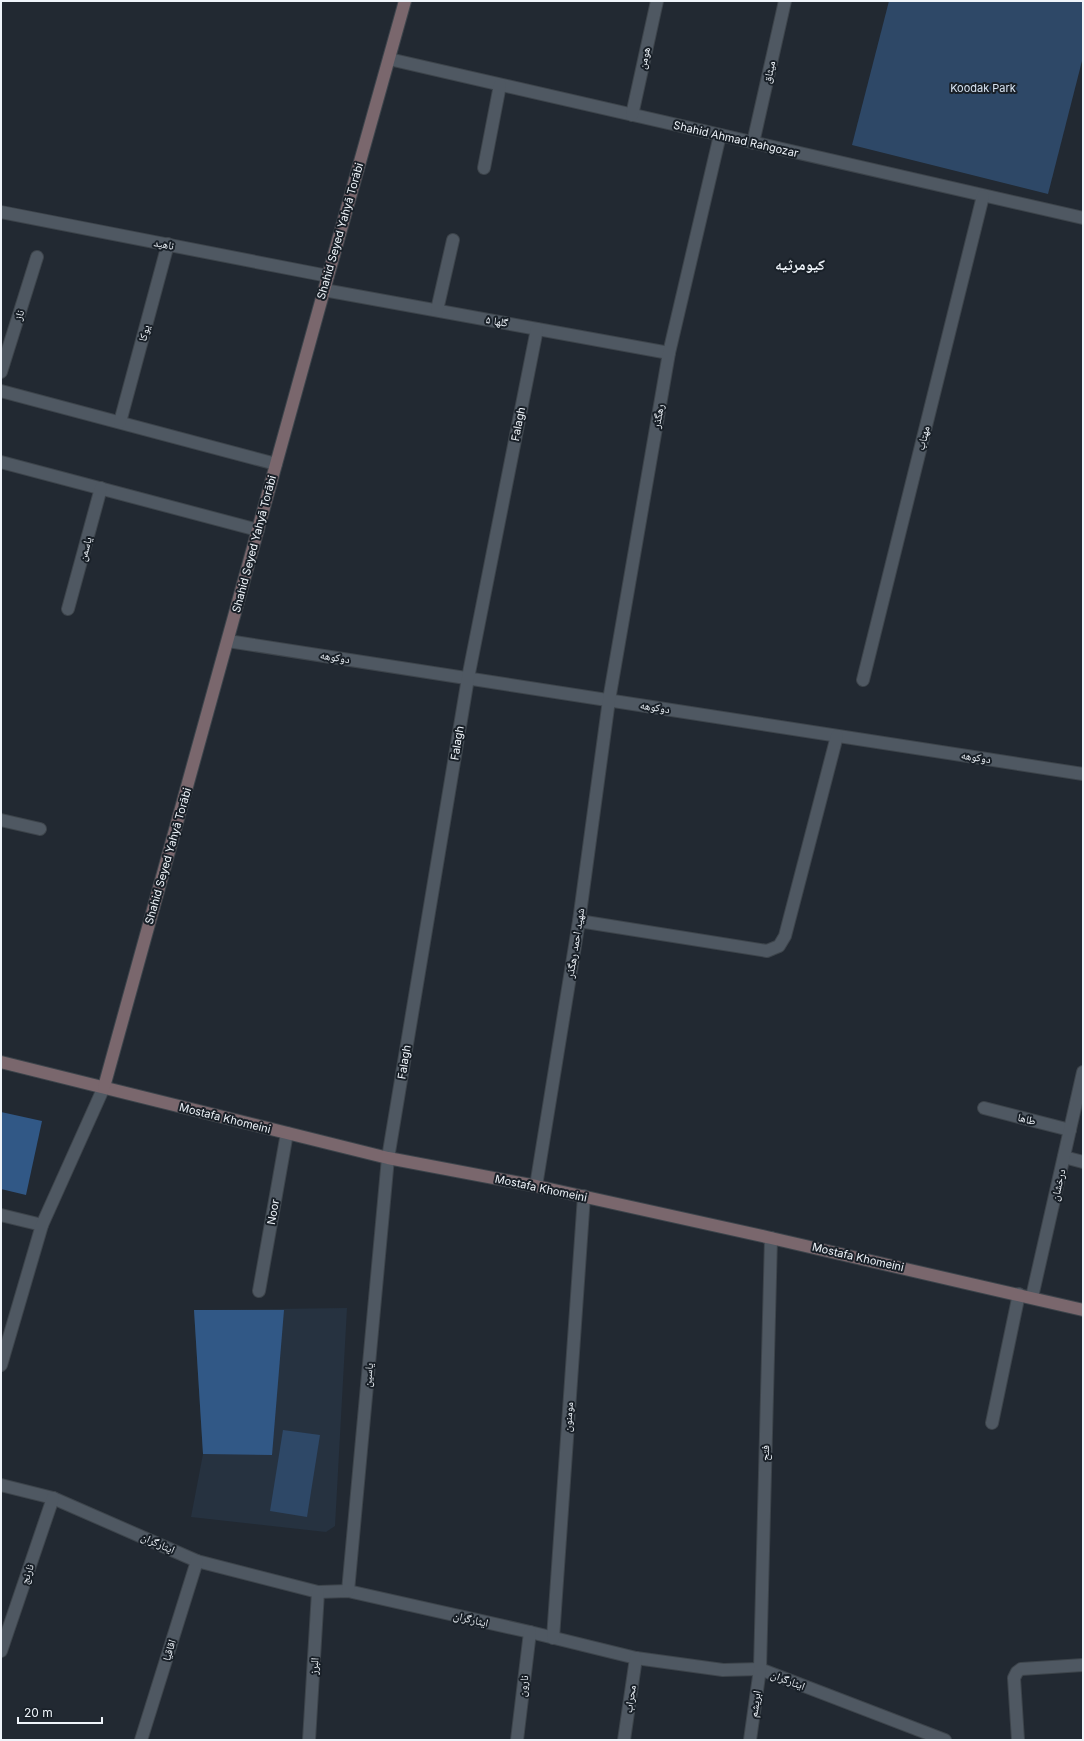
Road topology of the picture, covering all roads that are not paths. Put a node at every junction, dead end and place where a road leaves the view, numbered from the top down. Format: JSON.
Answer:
{"nodes":[{"id":1,"x":406,"y":1,"type":"edge"},
{"id":2,"x":657,"y":1,"type":"edge"},
{"id":3,"x":785,"y":1,"type":"edge"},
{"id":4,"x":389,"y":59,"type":"junction"},
{"id":5,"x":500,"y":85,"type":"junction"},
{"id":6,"x":632,"y":115,"type":"junction"},
{"id":7,"x":720,"y":135,"type":"junction"},
{"id":8,"x":753,"y":143,"type":"junction"},
{"id":9,"x":484,"y":168,"type":"dead end"},
{"id":10,"x":983,"y":196,"type":"junction"},
{"id":11,"x":1,"y":212,"type":"edge"},
{"id":12,"x":1083,"y":218,"type":"edge"},
{"id":13,"x":453,"y":240,"type":"dead end"},
{"id":14,"x":168,"y":244,"type":"junction"},
{"id":15,"x":37,"y":257,"type":"dead end"},
{"id":16,"x":328,"y":276,"type":"junction"},
{"id":17,"x":324,"y":290,"type":"junction"},
{"id":18,"x":437,"y":310,"type":"junction"},
{"id":19,"x":537,"y":329,"type":"junction"},
{"id":20,"x":669,"y":353,"type":"junction"},
{"id":21,"x":1,"y":372,"type":"edge"},
{"id":22,"x":1,"y":391,"type":"edge"},
{"id":23,"x":120,"y":422,"type":"junction"},
{"id":24,"x":1,"y":462,"type":"edge"},
{"id":25,"x":276,"y":464,"type":"junction"},
{"id":26,"x":101,"y":488,"type":"junction"},
{"id":27,"x":258,"y":530,"type":"junction"},
{"id":28,"x":68,"y":610,"type":"dead end"},
{"id":29,"x":228,"y":641,"type":"junction"},
{"id":30,"x":468,"y":678,"type":"junction"},
{"id":31,"x":863,"y":680,"type":"dead end"},
{"id":32,"x":610,"y":700,"type":"junction"},
{"id":33,"x":837,"y":736,"type":"junction"},
{"id":34,"x":1083,"y":774,"type":"edge"},
{"id":35,"x":1,"y":820,"type":"edge"},
{"id":36,"x":40,"y":829,"type":"dead end"},
{"id":37,"x":579,"y":921,"type":"junction"},
{"id":38,"x":1,"y":1062,"type":"edge"},
{"id":39,"x":1083,"y":1072,"type":"edge"},
{"id":40,"x":104,"y":1087,"type":"junction"},
{"id":41,"x":984,"y":1108,"type":"dead end"},
{"id":42,"x":1070,"y":1130,"type":"junction"},
{"id":43,"x":287,"y":1133,"type":"junction"},
{"id":44,"x":1064,"y":1157,"type":"junction"},
{"id":45,"x":388,"y":1158,"type":"junction"},
{"id":46,"x":1083,"y":1162,"type":"edge"},
{"id":47,"x":536,"y":1186,"type":"junction"},
{"id":48,"x":584,"y":1196,"type":"junction"},
{"id":49,"x":1,"y":1215,"type":"edge"},
{"id":50,"x":42,"y":1225,"type":"junction"},
{"id":51,"x":771,"y":1238,"type":"junction"},
{"id":52,"x":259,"y":1291,"type":"dead end"},
{"id":53,"x":1019,"y":1294,"type":"junction"},
{"id":54,"x":1032,"y":1297,"type":"junction"},
{"id":55,"x":1083,"y":1310,"type":"edge"},
{"id":56,"x":1,"y":1365,"type":"edge"},
{"id":57,"x":992,"y":1423,"type":"dead end"},
{"id":58,"x":1,"y":1485,"type":"edge"},
{"id":59,"x":53,"y":1498,"type":"junction"},
{"id":60,"x":197,"y":1561,"type":"junction"},
{"id":61,"x":348,"y":1591,"type":"junction"},
{"id":62,"x":318,"y":1592,"type":"junction"},
{"id":63,"x":530,"y":1632,"type":"junction"},
{"id":64,"x":553,"y":1638,"type":"junction"},
{"id":65,"x":1,"y":1650,"type":"edge"},
{"id":66,"x":636,"y":1658,"type":"junction"},
{"id":67,"x":1083,"y":1665,"type":"edge"},
{"id":68,"x":760,"y":1669,"type":"junction"},
{"id":69,"x":140,"y":1740,"type":"edge"},
{"id":70,"x":309,"y":1740,"type":"edge"},
{"id":71,"x":517,"y":1740,"type":"edge"},
{"id":72,"x":624,"y":1740,"type":"edge"},
{"id":73,"x":750,"y":1740,"type":"edge"},
{"id":74,"x":945,"y":1740,"type":"edge"},
{"id":75,"x":1018,"y":1740,"type":"edge"}],
"edges":[{"from":1,"to":4,"type":"main road","name":"Shahid Seyed Yahyā Torābi"},
{"from":2,"to":6,"type":"street","name":"هومن"},
{"from":3,"to":8,"type":"street","name":"میثاق"},
{"from":4,"to":5,"type":"street","name":"Shahid Ahmad Rahgozar"},
{"from":4,"to":16,"type":"main road","name":"Shahid Seyed Yahyā Torābi"},
{"from":5,"to":6,"type":"street","name":"Shahid Ahmad Rahgozar"},
{"from":5,"to":9,"type":"street"},
{"from":6,"to":7,"type":"street","name":"Shahid Ahmad Rahgozar"},
{"from":7,"to":8,"type":"street","name":"Shahid Ahmad Rahgozar"},
{"from":7,"to":20,"type":"street","name":"رهگذر"},
{"from":8,"to":10,"type":"street","name":"Shahid Ahmad Rahgozar"},
{"from":10,"to":12,"type":"street","name":"Shahid Ahmad Rahgozar"},
{"from":10,"to":31,"type":"street","name":"مهتاب"},
{"from":11,"to":14,"type":"street","name":"ناهید"},
{"from":13,"to":18,"type":"street"},
{"from":14,"to":16,"type":"street","name":"ناهید"},
{"from":14,"to":23,"type":"street","name":"یوکا"},
{"from":15,"to":21,"type":"street","name":"ناز"},
{"from":16,"to":17,"type":"main road","name":"Shahid Seyed Yahyā Torābi"},
{"from":17,"to":18,"type":"street","name":"گلها ۵"},
{"from":17,"to":25,"type":"main road","name":"Shahid Seyed Yahyā Torābi"},
{"from":18,"to":19,"type":"street","name":"گلها ۵"},
{"from":19,"to":20,"type":"street","name":"گلها ۵"},
{"from":19,"to":30,"type":"street","name":"Falagh"},
{"from":20,"to":32,"type":"street","name":"رهگذر"},
{"from":22,"to":23,"type":"street"},
{"from":23,"to":25,"type":"street"},
{"from":24,"to":26,"type":"street"},
{"from":25,"to":27,"type":"main road","name":"Shahid Seyed Yahyā Torābi"},
{"from":26,"to":27,"type":"street"},
{"from":26,"to":28,"type":"street","name":"یاسمن"},
{"from":27,"to":29,"type":"main road","name":"Shahid Seyed Yahyā Torābi"},
{"from":29,"to":30,"type":"street","name":"دوکوهه"},
{"from":29,"to":40,"type":"main road","name":"Shahid Seyed Yahyā Torābi"},
{"from":30,"to":32,"type":"street","name":"دوکوهه"},
{"from":30,"to":45,"type":"street","name":"Falagh"},
{"from":32,"to":33,"type":"street","name":"دوکوهه"},
{"from":32,"to":37,"type":"street","name":"شهید احمد رهگذر"},
{"from":33,"to":34,"type":"street","name":"دوکوهه"},
{"from":33,"to":37,"type":"street"},
{"from":35,"to":36,"type":"street"},
{"from":37,"to":47,"type":"street","name":"شهید احمد رهگذر"},
{"from":38,"to":40,"type":"main road","name":"Mostafa Khomeini"},
{"from":39,"to":42,"type":"street","name":"درخشان"},
{"from":40,"to":43,"type":"main road","name":"Mostafa Khomeini"},
{"from":40,"to":50,"type":"street"},
{"from":41,"to":42,"type":"street","name":"طاها"},
{"from":42,"to":44,"type":"street","name":"درخشان"},
{"from":43,"to":45,"type":"main road","name":"Mostafa Khomeini"},
{"from":43,"to":52,"type":"street","name":"Noor"},
{"from":44,"to":46,"type":"street"},
{"from":44,"to":54,"type":"street","name":"درخشان"},
{"from":45,"to":47,"type":"main road","name":"Mostafa Khomeini"},
{"from":45,"to":61,"type":"street","name":"یاسین"},
{"from":47,"to":48,"type":"main road","name":"Mostafa Khomeini"},
{"from":48,"to":51,"type":"main road","name":"Mostafa Khomeini"},
{"from":48,"to":64,"type":"street","name":"مومنون"},
{"from":49,"to":50,"type":"street"},
{"from":50,"to":56,"type":"street"},
{"from":51,"to":53,"type":"main road","name":"Mostafa Khomeini"},
{"from":51,"to":68,"type":"street","name":"فتح"},
{"from":53,"to":54,"type":"main road","name":"Mostafa Khomeini"},
{"from":53,"to":57,"type":"street"},
{"from":54,"to":55,"type":"main road","name":"Mostafa Khomeini"},
{"from":58,"to":59,"type":"street","name":"ایثارگران"},
{"from":59,"to":60,"type":"street","name":"ایثارگران"},
{"from":59,"to":65,"type":"street","name":"نارنج"},
{"from":60,"to":62,"type":"street","name":"ایثارگران"},
{"from":60,"to":69,"type":"street","name":"اقاقیا"},
{"from":61,"to":62,"type":"street","name":"ایثارگران"},
{"from":61,"to":63,"type":"street","name":"ایثارگران"},
{"from":62,"to":70,"type":"street","name":"البرز"},
{"from":63,"to":64,"type":"street","name":"ایثارگران"},
{"from":63,"to":71,"type":"street","name":"نارون"},
{"from":64,"to":66,"type":"street","name":"ایثارگران"},
{"from":66,"to":68,"type":"street","name":"ایثارگران"},
{"from":66,"to":72,"type":"street","name":"محراب"},
{"from":67,"to":75,"type":"street"},
{"from":68,"to":73,"type":"street","name":"ابریشم"},
{"from":68,"to":74,"type":"street","name":"ایثارگران"}]}
